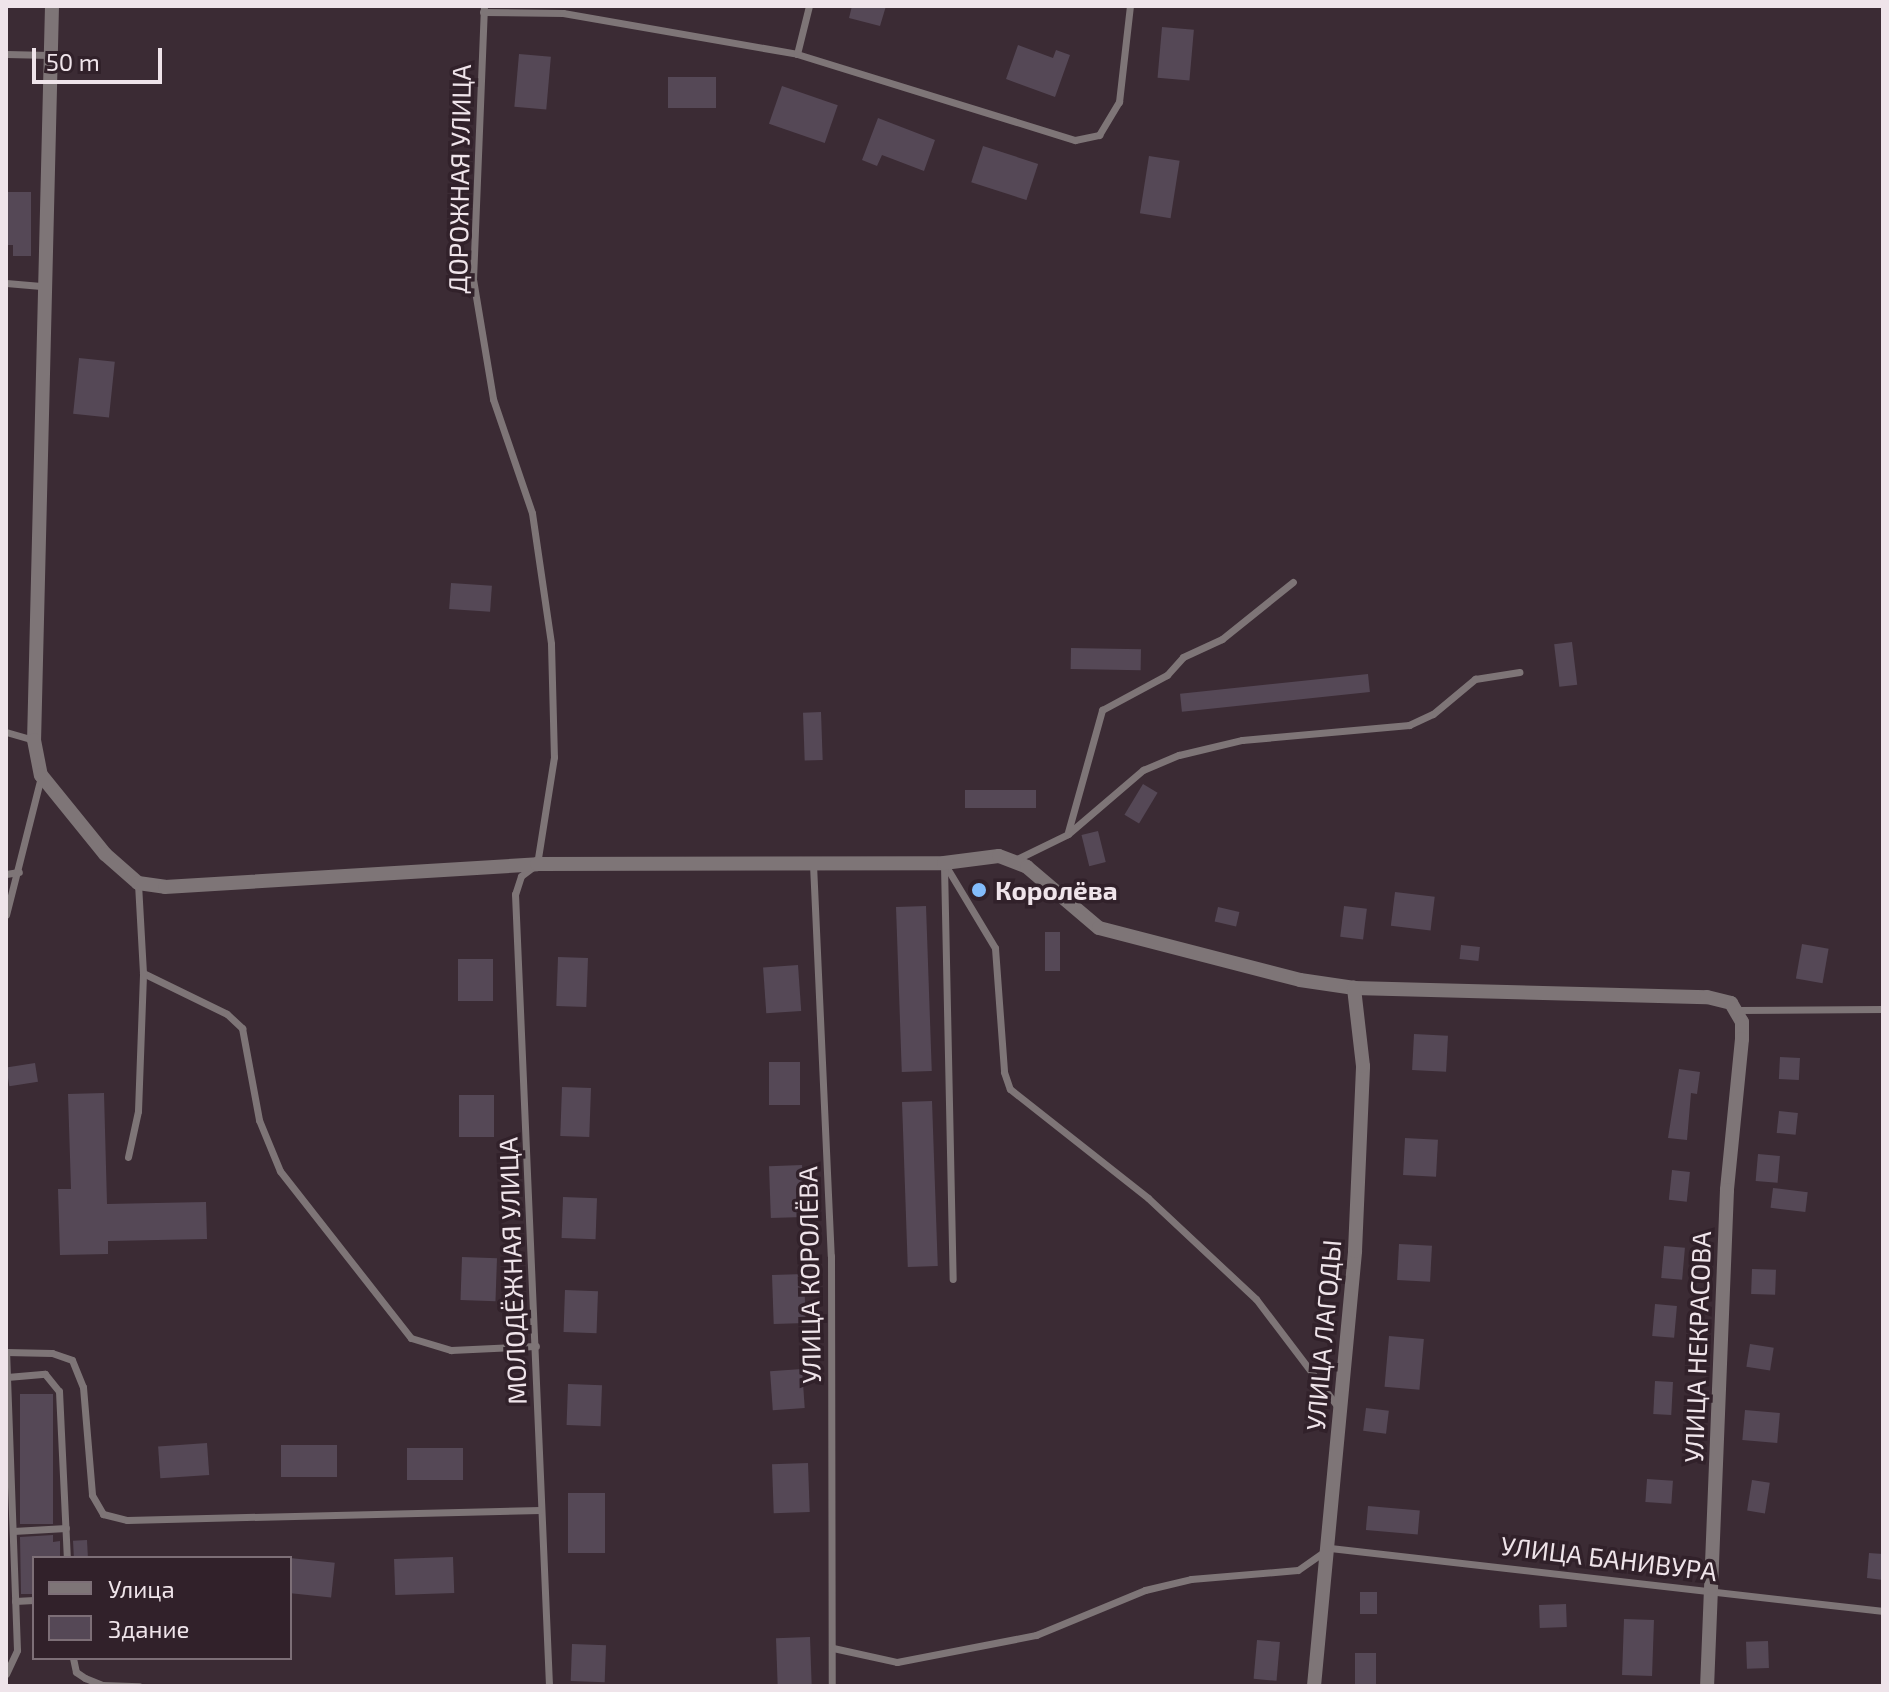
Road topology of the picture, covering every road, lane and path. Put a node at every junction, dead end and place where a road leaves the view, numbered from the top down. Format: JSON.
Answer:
{"nodes":[{"id":1,"x":52,"y":6,"type":"edge"},
{"id":2,"x":809,"y":6,"type":"edge"},
{"id":3,"x":1130,"y":6,"type":"edge"},
{"id":4,"x":483,"y":9,"type":"edge"},
{"id":5,"x":6,"y":54,"type":"edge"},
{"id":6,"x":797,"y":54,"type":"junction"},
{"id":7,"x":50,"y":55,"type":"junction"},
{"id":8,"x":6,"y":283,"type":"edge"},
{"id":9,"x":44,"y":286,"type":"junction"},
{"id":10,"x":1293,"y":582,"type":"dead end"},
{"id":11,"x":1519,"y":672,"type":"dead end"},
{"id":12,"x":6,"y":732,"type":"edge"},
{"id":13,"x":34,"y":740,"type":"junction"},
{"id":14,"x":41,"y":775,"type":"junction"},
{"id":15,"x":1068,"y":834,"type":"junction"},
{"id":16,"x":1015,"y":860,"type":"junction"},
{"id":17,"x":944,"y":863,"type":"junction"},
{"id":18,"x":537,"y":864,"type":"junction"},
{"id":19,"x":813,"y":864,"type":"junction"},
{"id":20,"x":19,"y":872,"type":"junction"},
{"id":21,"x":6,"y":874,"type":"edge"},
{"id":22,"x":138,"y":883,"type":"junction"},
{"id":23,"x":6,"y":915,"type":"edge"},
{"id":24,"x":143,"y":973,"type":"junction"},
{"id":25,"x":1354,"y":988,"type":"junction"},
{"id":26,"x":1883,"y":1009,"type":"edge"},
{"id":27,"x":1738,"y":1010,"type":"junction"},
{"id":28,"x":128,"y":1157,"type":"dead end"},
{"id":29,"x":953,"y":1279,"type":"dead end"},
{"id":30,"x":536,"y":1346,"type":"junction"},
{"id":31,"x":6,"y":1352,"type":"edge"},
{"id":32,"x":7,"y":1377,"type":"edge"},
{"id":33,"x":1341,"y":1410,"type":"junction"},
{"id":34,"x":540,"y":1510,"type":"junction"},
{"id":35,"x":66,"y":1528,"type":"junction"},
{"id":36,"x":13,"y":1531,"type":"junction"},
{"id":37,"x":1330,"y":1548,"type":"junction"},
{"id":38,"x":67,"y":1556,"type":"edge"},
{"id":39,"x":1713,"y":1590,"type":"junction"},
{"id":40,"x":32,"y":1600,"type":"edge"},
{"id":41,"x":15,"y":1601,"type":"junction"},
{"id":42,"x":1883,"y":1611,"type":"edge"},
{"id":43,"x":833,"y":1648,"type":"junction"},
{"id":44,"x":73,"y":1660,"type":"edge"},
{"id":45,"x":6,"y":1674,"type":"edge"},
{"id":46,"x":139,"y":1686,"type":"edge"},
{"id":47,"x":549,"y":1686,"type":"edge"},
{"id":48,"x":832,"y":1686,"type":"edge"},
{"id":49,"x":1314,"y":1686,"type":"edge"},
{"id":50,"x":1707,"y":1686,"type":"edge"}],
"edges":[{"from":1,"to":7,"type":"street"},
{"from":2,"to":6,"type":"lane"},
{"from":3,"to":6,"type":"lane","name":"ДОРОЖНАЯ УЛИЦА"},
{"from":4,"to":6,"type":"lane","name":"ДОРОЖНАЯ УЛИЦА"},
{"from":4,"to":18,"type":"lane","name":"ДОРОЖНАЯ УЛИЦА"},
{"from":5,"to":7,"type":"lane"},
{"from":7,"to":9,"type":"street"},
{"from":8,"to":9,"type":"lane"},
{"from":9,"to":13,"type":"street"},
{"from":10,"to":15,"type":"lane"},
{"from":11,"to":15,"type":"lane"},
{"from":12,"to":13,"type":"lane"},
{"from":13,"to":14,"type":"street"},
{"from":14,"to":20,"type":"lane"},
{"from":14,"to":22,"type":"street"},
{"from":15,"to":16,"type":"lane"},
{"from":16,"to":17,"type":"street"},
{"from":16,"to":25,"type":"street"},
{"from":17,"to":19,"type":"street"},
{"from":17,"to":29,"type":"lane"},
{"from":17,"to":33,"type":"lane"},
{"from":18,"to":19,"type":"street"},
{"from":18,"to":22,"type":"street"},
{"from":18,"to":30,"type":"lane","name":"МОЛОДЁЖНАЯ УЛИЦА"},
{"from":19,"to":43,"type":"lane","name":"УЛИЦА КОРОЛЁВА"},
{"from":20,"to":21,"type":"lane"},
{"from":20,"to":23,"type":"lane"},
{"from":22,"to":24,"type":"lane"},
{"from":24,"to":28,"type":"lane"},
{"from":24,"to":30,"type":"lane"},
{"from":25,"to":27,"type":"street"},
{"from":25,"to":33,"type":"street","name":"УЛИЦА ЛАГОДЫ"},
{"from":26,"to":27,"type":"lane"},
{"from":27,"to":39,"type":"street","name":"УЛИЦА НЕКРАСОВА"},
{"from":30,"to":34,"type":"lane","name":"МОЛОДЁЖНАЯ УЛИЦА"},
{"from":31,"to":32,"type":"lane"},
{"from":31,"to":34,"type":"lane"},
{"from":32,"to":35,"type":"lane"},
{"from":32,"to":36,"type":"lane"},
{"from":33,"to":37,"type":"street","name":"УЛИЦА ЛАГОДЫ"},
{"from":34,"to":47,"type":"lane","name":"МОЛОДЁЖНАЯ УЛИЦА"},
{"from":35,"to":36,"type":"lane"},
{"from":35,"to":38,"type":"lane"},
{"from":36,"to":41,"type":"lane"},
{"from":37,"to":39,"type":"lane","name":"УЛИЦА БАНИВУРА"},
{"from":37,"to":43,"type":"lane"},
{"from":37,"to":49,"type":"street","name":"УЛИЦА ЛАГОДЫ"},
{"from":39,"to":42,"type":"lane","name":"УЛИЦА БАНИВУРА"},
{"from":39,"to":50,"type":"street","name":"УЛИЦА НЕКРАСОВА"},
{"from":40,"to":41,"type":"lane"},
{"from":41,"to":45,"type":"lane"},
{"from":43,"to":48,"type":"lane","name":"УЛИЦА КОРОЛЁВА"},
{"from":44,"to":46,"type":"lane"}]}
